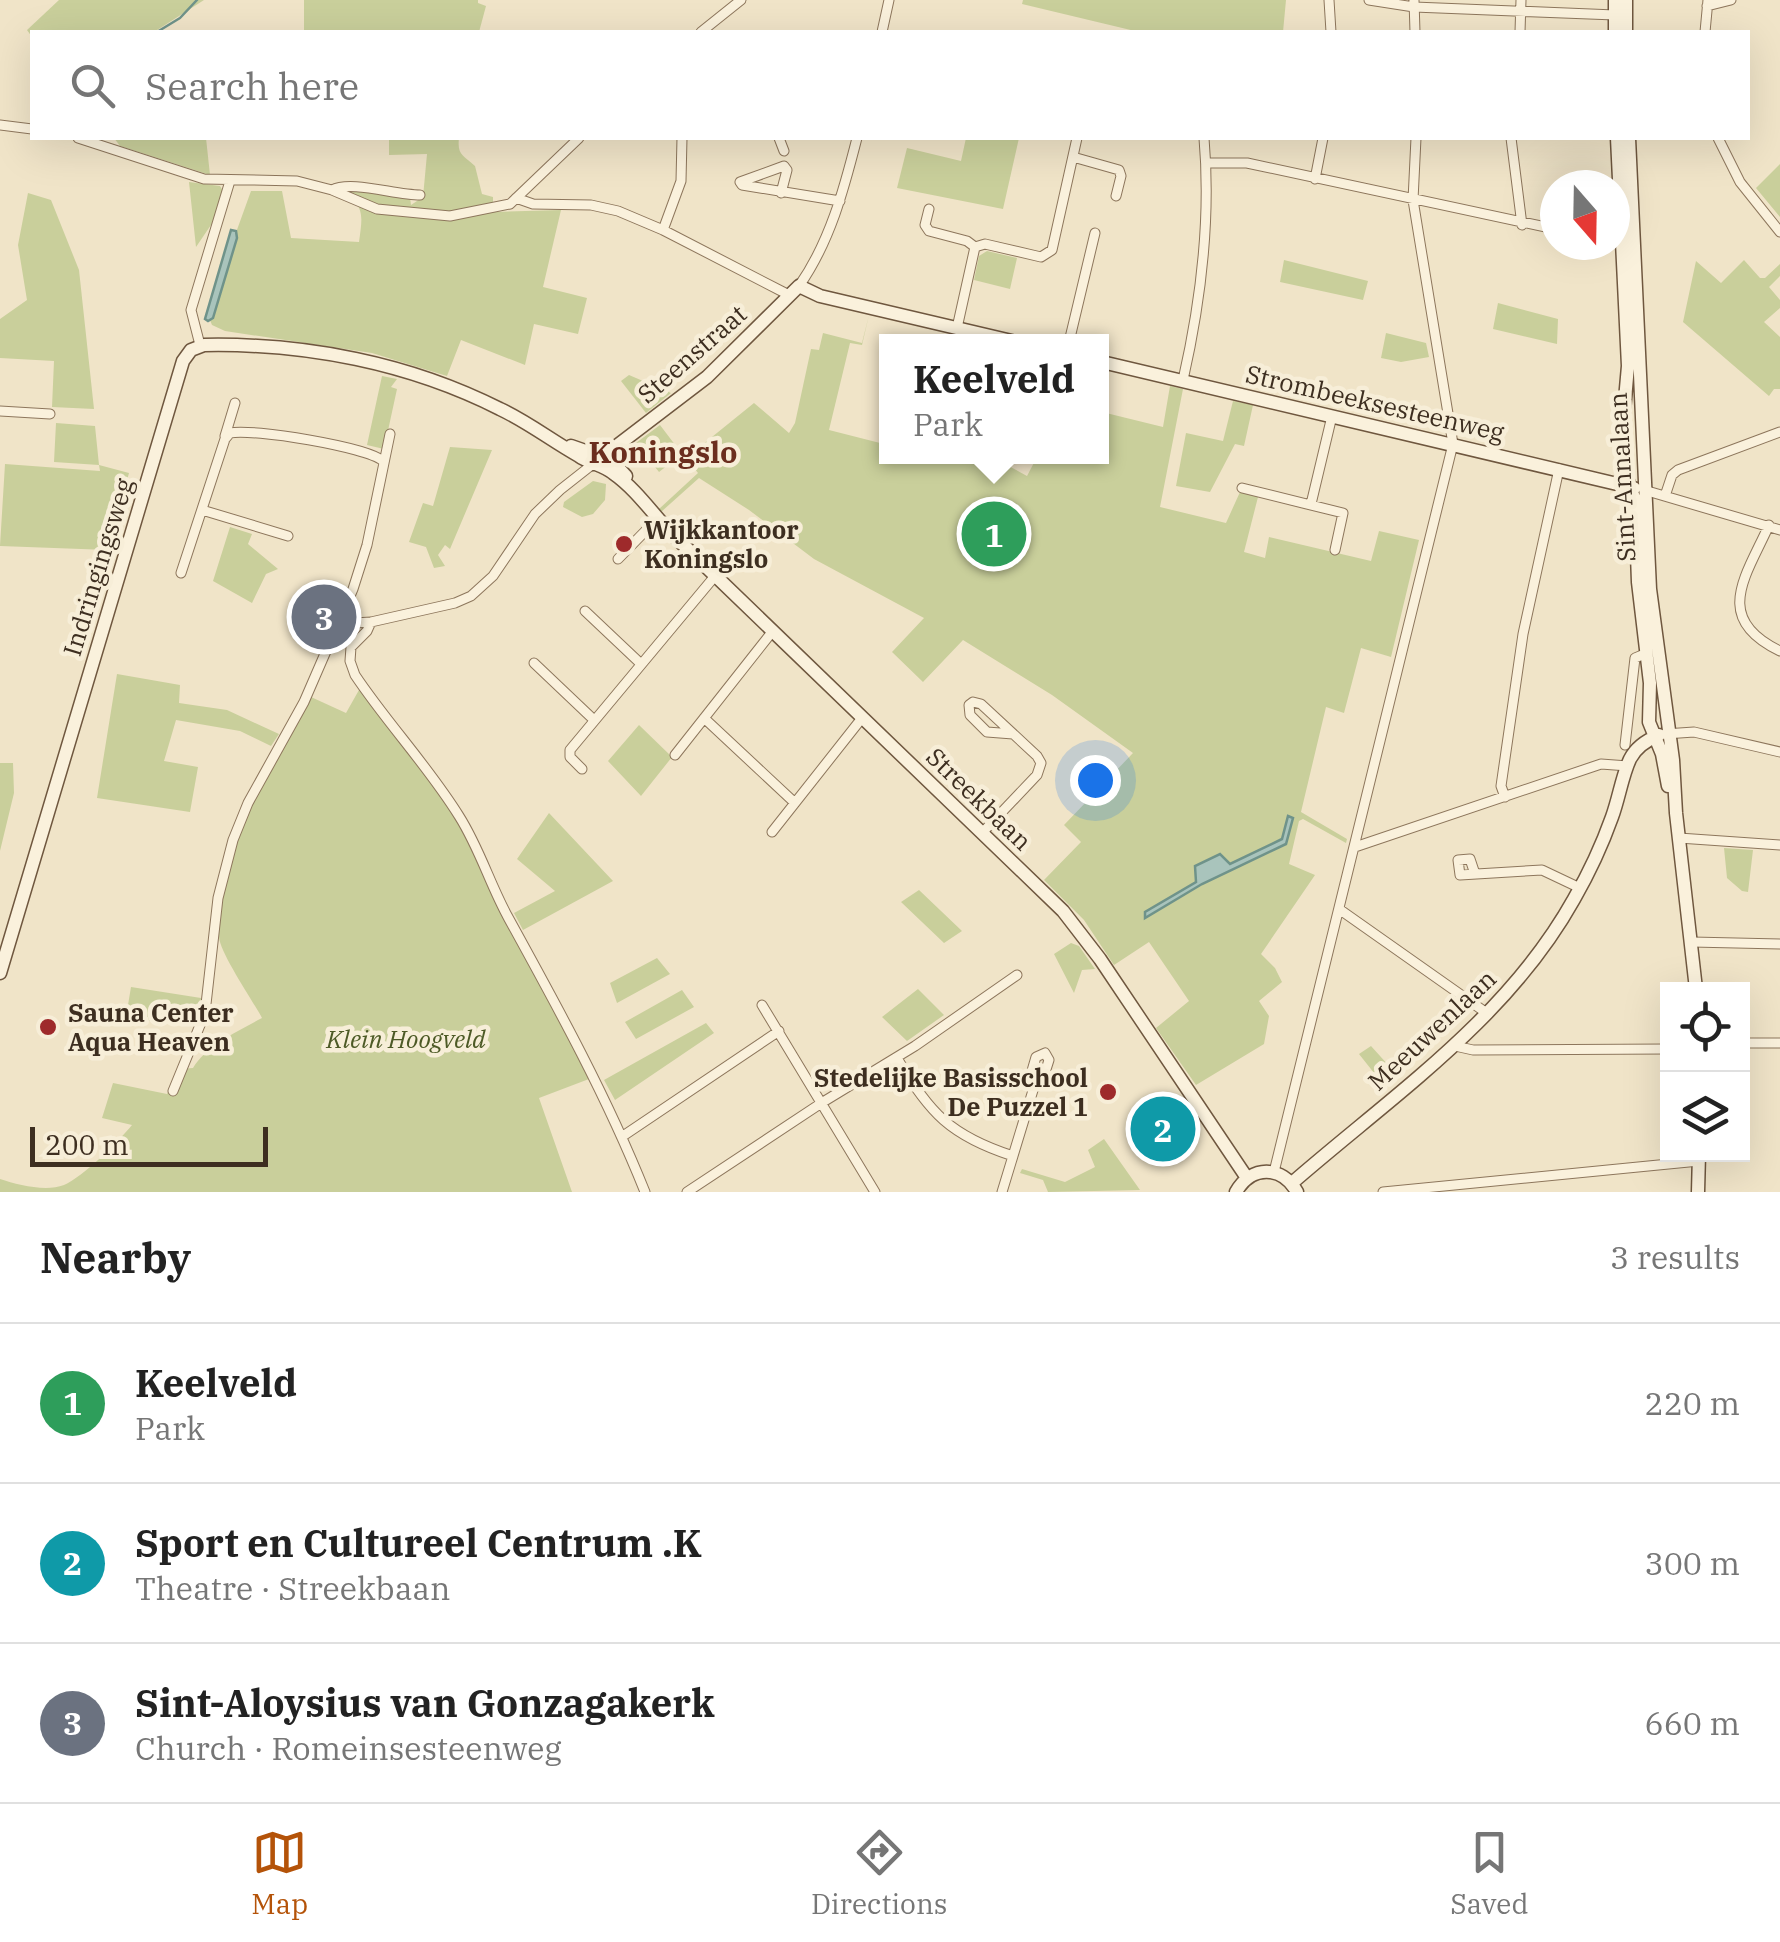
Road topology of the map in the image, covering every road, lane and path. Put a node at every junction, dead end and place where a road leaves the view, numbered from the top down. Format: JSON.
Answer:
{"nodes":[{"id":1,"x":741,"y":0,"type":"edge"},
{"id":2,"x":889,"y":0,"type":"edge"},
{"id":3,"x":1328,"y":0,"type":"edge"},
{"id":4,"x":1368,"y":0,"type":"edge"},
{"id":5,"x":1521,"y":0,"type":"edge"},
{"id":6,"x":1626,"y":0,"type":"edge"},
{"id":7,"x":1731,"y":0,"type":"edge"},
{"id":8,"x":1414,"y":3,"type":"edge"},
{"id":9,"x":1708,"y":3,"type":"edge"},
{"id":10,"x":1615,"y":8,"type":"edge"},
{"id":11,"x":1521,"y":12,"type":"junction"},
{"id":12,"x":703,"y":30,"type":"edge"},
{"id":13,"x":882,"y":30,"type":"edge"},
{"id":14,"x":1331,"y":30,"type":"edge"},
{"id":15,"x":1414,"y":30,"type":"edge"},
{"id":16,"x":1520,"y":30,"type":"edge"},
{"id":17,"x":1626,"y":30,"type":"edge"},
{"id":18,"x":1705,"y":30,"type":"edge"},
{"id":19,"x":0,"y":125,"type":"edge"},
{"id":20,"x":30,"y":129,"type":"edge"},
{"id":21,"x":84,"y":140,"type":"edge"},
{"id":22,"x":577,"y":140,"type":"edge"},
{"id":23,"x":682,"y":140,"type":"edge"},
{"id":24,"x":780,"y":140,"type":"edge"},
{"id":25,"x":855,"y":140,"type":"edge"},
{"id":26,"x":1077,"y":140,"type":"edge"},
{"id":27,"x":1204,"y":140,"type":"edge"},
{"id":28,"x":1322,"y":140,"type":"edge"},
{"id":29,"x":1416,"y":140,"type":"edge"},
{"id":30,"x":1512,"y":140,"type":"edge"},
{"id":31,"x":1617,"y":140,"type":"edge"},
{"id":32,"x":1629,"y":140,"type":"edge"},
{"id":33,"x":1719,"y":140,"type":"edge"},
{"id":34,"x":784,"y":151,"type":"dead end"},
{"id":35,"x":1074,"y":157,"type":"junction"},
{"id":36,"x":1206,"y":162,"type":"junction"},
{"id":37,"x":1617,"y":170,"type":"edge"},
{"id":38,"x":1315,"y":178,"type":"junction"},
{"id":39,"x":230,"y":181,"type":"junction"},
{"id":40,"x":332,"y":190,"type":"junction"},
{"id":41,"x":781,"y":193,"type":"junction"},
{"id":42,"x":420,"y":195,"type":"dead end"},
{"id":43,"x":1116,"y":196,"type":"dead end"},
{"id":44,"x":516,"y":198,"type":"junction"},
{"id":45,"x":1413,"y":200,"type":"junction"},
{"id":46,"x":840,"y":201,"type":"junction"},
{"id":47,"x":929,"y":208,"type":"dead end"},
{"id":48,"x":1522,"y":224,"type":"junction"},
{"id":49,"x":1540,"y":227,"type":"edge"},
{"id":50,"x":663,"y":230,"type":"junction"},
{"id":51,"x":1780,"y":232,"type":"edge"},
{"id":52,"x":1095,"y":233,"type":"dead end"},
{"id":53,"x":975,"y":247,"type":"junction"},
{"id":54,"x":1620,"y":260,"type":"edge"},
{"id":55,"x":794,"y":291,"type":"junction"},
{"id":56,"x":956,"y":328,"type":"junction"},
{"id":57,"x":982,"y":334,"type":"edge"},
{"id":58,"x":1070,"y":334,"type":"edge"},
{"id":59,"x":200,"y":346,"type":"junction"},
{"id":60,"x":1109,"y":364,"type":"edge"},
{"id":61,"x":1184,"y":380,"type":"junction"},
{"id":62,"x":235,"y":403,"type":"dead end"},
{"id":63,"x":0,"y":411,"type":"edge"},
{"id":64,"x":50,"y":414,"type":"dead end"},
{"id":65,"x":1332,"y":416,"type":"junction"},
{"id":66,"x":1780,"y":432,"type":"edge"},
{"id":67,"x":390,"y":434,"type":"dead end"},
{"id":68,"x":224,"y":439,"type":"junction"},
{"id":69,"x":1453,"y":444,"type":"junction"},
{"id":70,"x":1624,"y":458,"type":"junction"},
{"id":71,"x":383,"y":460,"type":"junction"},
{"id":72,"x":599,"y":461,"type":"junction"},
{"id":73,"x":1559,"y":470,"type":"junction"},
{"id":74,"x":1604,"y":480,"type":"junction"},
{"id":75,"x":1242,"y":488,"type":"dead end"},
{"id":76,"x":1637,"y":488,"type":"junction"},
{"id":77,"x":1665,"y":496,"type":"junction"},
{"id":78,"x":1347,"y":498,"type":"dead end"},
{"id":79,"x":1310,"y":504,"type":"junction"},
{"id":80,"x":202,"y":510,"type":"junction"},
{"id":81,"x":1344,"y":513,"type":"junction"},
{"id":82,"x":657,"y":518,"type":"junction"},
{"id":83,"x":1768,"y":525,"type":"junction"},
{"id":84,"x":1780,"y":530,"type":"edge"},
{"id":85,"x":288,"y":536,"type":"dead end"},
{"id":86,"x":1334,"y":550,"type":"dead end"},
{"id":87,"x":618,"y":559,"type":"dead end"},
{"id":88,"x":181,"y":574,"type":"dead end"},
{"id":89,"x":715,"y":576,"type":"junction"},
{"id":90,"x":585,"y":611,"type":"dead end"},
{"id":91,"x":371,"y":622,"type":"junction"},
{"id":92,"x":338,"y":624,"type":"junction"},
{"id":93,"x":772,"y":632,"type":"junction"},
{"id":94,"x":1780,"y":651,"type":"edge"},
{"id":95,"x":1646,"y":653,"type":"junction"},
{"id":96,"x":534,"y":663,"type":"dead end"},
{"id":97,"x":640,"y":663,"type":"junction"},
{"id":98,"x":704,"y":718,"type":"junction"},
{"id":99,"x":862,"y":718,"type":"junction"},
{"id":100,"x":594,"y":720,"type":"junction"},
{"id":101,"x":1013,"y":734,"type":"junction"},
{"id":102,"x":1660,"y":735,"type":"junction"},
{"id":103,"x":1626,"y":745,"type":"dead end"},
{"id":104,"x":1780,"y":752,"type":"edge"},
{"id":105,"x":675,"y":754,"type":"dead end"},
{"id":106,"x":1628,"y":766,"type":"junction"},
{"id":107,"x":582,"y":769,"type":"dead end"},
{"id":108,"x":1504,"y":797,"type":"junction"},
{"id":109,"x":795,"y":803,"type":"junction"},
{"id":110,"x":772,"y":832,"type":"dead end"},
{"id":111,"x":982,"y":833,"type":"junction"},
{"id":112,"x":1679,"y":838,"type":"junction"},
{"id":113,"x":1780,"y":844,"type":"edge"},
{"id":114,"x":1354,"y":846,"type":"junction"},
{"id":115,"x":1474,"y":874,"type":"dead end"},
{"id":116,"x":1580,"y":888,"type":"junction"},
{"id":117,"x":1339,"y":909,"type":"junction"},
{"id":118,"x":1692,"y":942,"type":"junction"},
{"id":119,"x":1780,"y":944,"type":"edge"},
{"id":120,"x":0,"y":972,"type":"edge"},
{"id":121,"x":1017,"y":974,"type":"dead end"},
{"id":122,"x":1695,"y":982,"type":"edge"},
{"id":123,"x":762,"y":1005,"type":"dead end"},
{"id":124,"x":1488,"y":1014,"type":"junction"},
{"id":125,"x":779,"y":1031,"type":"junction"},
{"id":126,"x":1750,"y":1043,"type":"edge"},
{"id":127,"x":1780,"y":1043,"type":"edge"},
{"id":128,"x":1455,"y":1046,"type":"junction"},
{"id":129,"x":1660,"y":1049,"type":"edge"},
{"id":130,"x":898,"y":1058,"type":"junction"},
{"id":131,"x":1034,"y":1087,"type":"dead end"},
{"id":132,"x":174,"y":1091,"type":"dead end"},
{"id":133,"x":823,"y":1102,"type":"junction"},
{"id":134,"x":623,"y":1136,"type":"junction"},
{"id":135,"x":1012,"y":1156,"type":"junction"},
{"id":136,"x":1660,"y":1162,"type":"edge"},
{"id":137,"x":1695,"y":1162,"type":"edge"},
{"id":138,"x":1274,"y":1172,"type":"junction"},
{"id":139,"x":1246,"y":1178,"type":"junction"},
{"id":140,"x":1294,"y":1187,"type":"edge"},
{"id":141,"x":1402,"y":1191,"type":"edge"},
{"id":142,"x":645,"y":1192,"type":"edge"},
{"id":143,"x":687,"y":1192,"type":"edge"},
{"id":144,"x":875,"y":1192,"type":"edge"},
{"id":145,"x":1002,"y":1192,"type":"edge"},
{"id":146,"x":1236,"y":1192,"type":"edge"},
{"id":147,"x":1382,"y":1192,"type":"edge"},
{"id":148,"x":1694,"y":1192,"type":"edge"}],
"edges":[{"from":1,"to":12,"type":"street"},
{"from":2,"to":13,"type":"street"},
{"from":3,"to":14,"type":"street"},
{"from":4,"to":8,"type":"street"},
{"from":5,"to":11,"type":"street"},
{"from":6,"to":17,"type":"street"},
{"from":7,"to":9,"type":"street"},
{"from":8,"to":11,"type":"street"},
{"from":8,"to":15,"type":"street"},
{"from":9,"to":18,"type":"street"},
{"from":10,"to":11,"type":"street"},
{"from":11,"to":16,"type":"street"},
{"from":19,"to":20,"type":"street"},
{"from":21,"to":39,"type":"street"},
{"from":22,"to":44,"type":"street"},
{"from":23,"to":50,"type":"street"},
{"from":24,"to":34,"type":"street"},
{"from":25,"to":46,"type":"street","name":"Steenstraat"},
{"from":26,"to":35,"type":"street"},
{"from":27,"to":36,"type":"street"},
{"from":28,"to":38,"type":"street"},
{"from":29,"to":45,"type":"street"},
{"from":30,"to":48,"type":"street"},
{"from":31,"to":37,"type":"street","name":"Sint-Annalaan"},
{"from":32,"to":76,"type":"street","name":"Sint-Annalaan"},
{"from":33,"to":51,"type":"street"},
{"from":35,"to":43,"type":"street"},
{"from":35,"to":53,"type":"street"},
{"from":36,"to":38,"type":"street"},
{"from":36,"to":61,"type":"street"},
{"from":38,"to":45,"type":"street"},
{"from":39,"to":40,"type":"street"},
{"from":39,"to":59,"type":"street"},
{"from":40,"to":42,"type":"street"},
{"from":40,"to":44,"type":"street"},
{"from":41,"to":41,"type":"street"},
{"from":41,"to":46,"type":"street"},
{"from":44,"to":50,"type":"street"},
{"from":45,"to":48,"type":"street"},
{"from":45,"to":69,"type":"street"},
{"from":46,"to":55,"type":"street","name":"Steenstraat"},
{"from":47,"to":53,"type":"street"},
{"from":48,"to":49,"type":"street"},
{"from":50,"to":55,"type":"street"},
{"from":52,"to":58,"type":"street"},
{"from":53,"to":56,"type":"street"},
{"from":54,"to":70,"type":"street","name":"Sint-Annalaan"},
{"from":55,"to":56,"type":"street"},
{"from":55,"to":72,"type":"street","name":"Steenstraat"},
{"from":56,"to":57,"type":"street"},
{"from":59,"to":72,"type":"street","name":"Streekbaan"},
{"from":59,"to":120,"type":"street","name":"Indringingsweg"},
{"from":60,"to":61,"type":"street","name":"Strombeeksesteenweg"},
{"from":61,"to":65,"type":"street","name":"Strombeeksesteenweg"},
{"from":62,"to":68,"type":"street"},
{"from":63,"to":64,"type":"street"},
{"from":65,"to":69,"type":"street","name":"Strombeeksesteenweg"},
{"from":65,"to":79,"type":"street"},
{"from":66,"to":77,"type":"street"},
{"from":67,"to":71,"type":"street"},
{"from":68,"to":71,"type":"street"},
{"from":68,"to":80,"type":"street"},
{"from":69,"to":73,"type":"street","name":"Strombeeksesteenweg"},
{"from":69,"to":114,"type":"street"},
{"from":70,"to":74,"type":"street"},
{"from":70,"to":76,"type":"street","name":"Sint-Annalaan"},
{"from":71,"to":92,"type":"street"},
{"from":72,"to":82,"type":"street","name":"Streekbaan"},
{"from":72,"to":91,"type":"street","name":"Steenstraat"},
{"from":73,"to":74,"type":"street","name":"Strombeeksesteenweg"},
{"from":73,"to":108,"type":"street"},
{"from":74,"to":76,"type":"street","name":"Strombeeksesteenweg"},
{"from":75,"to":79,"type":"street"},
{"from":76,"to":77,"type":"street"},
{"from":76,"to":95,"type":"street","name":"Sint-Annalaan"},
{"from":76,"to":102,"type":"street","name":"Sint-Annalaan"},
{"from":77,"to":83,"type":"street"},
{"from":78,"to":81,"type":"street"},
{"from":79,"to":81,"type":"street"},
{"from":80,"to":85,"type":"street"},
{"from":80,"to":88,"type":"street"},
{"from":81,"to":86,"type":"street"},
{"from":82,"to":87,"type":"street"},
{"from":82,"to":89,"type":"street","name":"Streekbaan"},
{"from":83,"to":84,"type":"street"},
{"from":83,"to":94,"type":"street"},
{"from":89,"to":93,"type":"street","name":"Streekbaan"},
{"from":89,"to":97,"type":"street"},
{"from":90,"to":97,"type":"street"},
{"from":91,"to":92,"type":"street","name":"Steenstraat"},
{"from":91,"to":134,"type":"street"},
{"from":92,"to":132,"type":"street"},
{"from":93,"to":98,"type":"street"},
{"from":93,"to":99,"type":"street","name":"Streekbaan"},
{"from":95,"to":102,"type":"street","name":"Sint-Annalaan"},
{"from":95,"to":103,"type":"street","name":"Sint-Annalaan"},
{"from":96,"to":100,"type":"street"},
{"from":97,"to":100,"type":"street"},
{"from":98,"to":105,"type":"street"},
{"from":98,"to":109,"type":"street"},
{"from":99,"to":109,"type":"street"},
{"from":99,"to":111,"type":"street","name":"Streekbaan"},
{"from":100,"to":107,"type":"street"},
{"from":101,"to":101,"type":"street"},
{"from":101,"to":111,"type":"street"},
{"from":102,"to":104,"type":"street"},
{"from":102,"to":106,"type":"street","name":"Meeuwenlaan"},
{"from":102,"to":112,"type":"street","name":"Sint-Annalaan"},
{"from":106,"to":108,"type":"street"},
{"from":106,"to":116,"type":"street","name":"Meeuwenlaan"},
{"from":108,"to":114,"type":"street"},
{"from":109,"to":110,"type":"street"},
{"from":111,"to":139,"type":"street","name":"Streekbaan"},
{"from":112,"to":113,"type":"street"},
{"from":112,"to":118,"type":"street","name":"Sint-Annalaan"},
{"from":114,"to":117,"type":"street"},
{"from":115,"to":116,"type":"street"},
{"from":116,"to":124,"type":"street","name":"Meeuwenlaan"},
{"from":117,"to":124,"type":"street"},
{"from":117,"to":138,"type":"street"},
{"from":118,"to":119,"type":"street"},
{"from":118,"to":122,"type":"street","name":"Sint-Annalaan"},
{"from":121,"to":130,"type":"street"},
{"from":123,"to":125,"type":"street"},
{"from":124,"to":128,"type":"street","name":"Meeuwenlaan"},
{"from":125,"to":133,"type":"street"},
{"from":125,"to":134,"type":"street"},
{"from":126,"to":127,"type":"street"},
{"from":128,"to":129,"type":"street"},
{"from":128,"to":140,"type":"street","name":"Meeuwenlaan"},
{"from":130,"to":133,"type":"street"},
{"from":130,"to":135,"type":"street"},
{"from":131,"to":135,"type":"street"},
{"from":133,"to":143,"type":"street"},
{"from":133,"to":144,"type":"street"},
{"from":134,"to":142,"type":"street"},
{"from":135,"to":145,"type":"street"},
{"from":136,"to":141,"type":"street"},
{"from":137,"to":148,"type":"street"},
{"from":138,"to":139,"type":"street"},
{"from":138,"to":140,"type":"street"},
{"from":139,"to":146,"type":"street"},
{"from":141,"to":147,"type":"street"}]}
